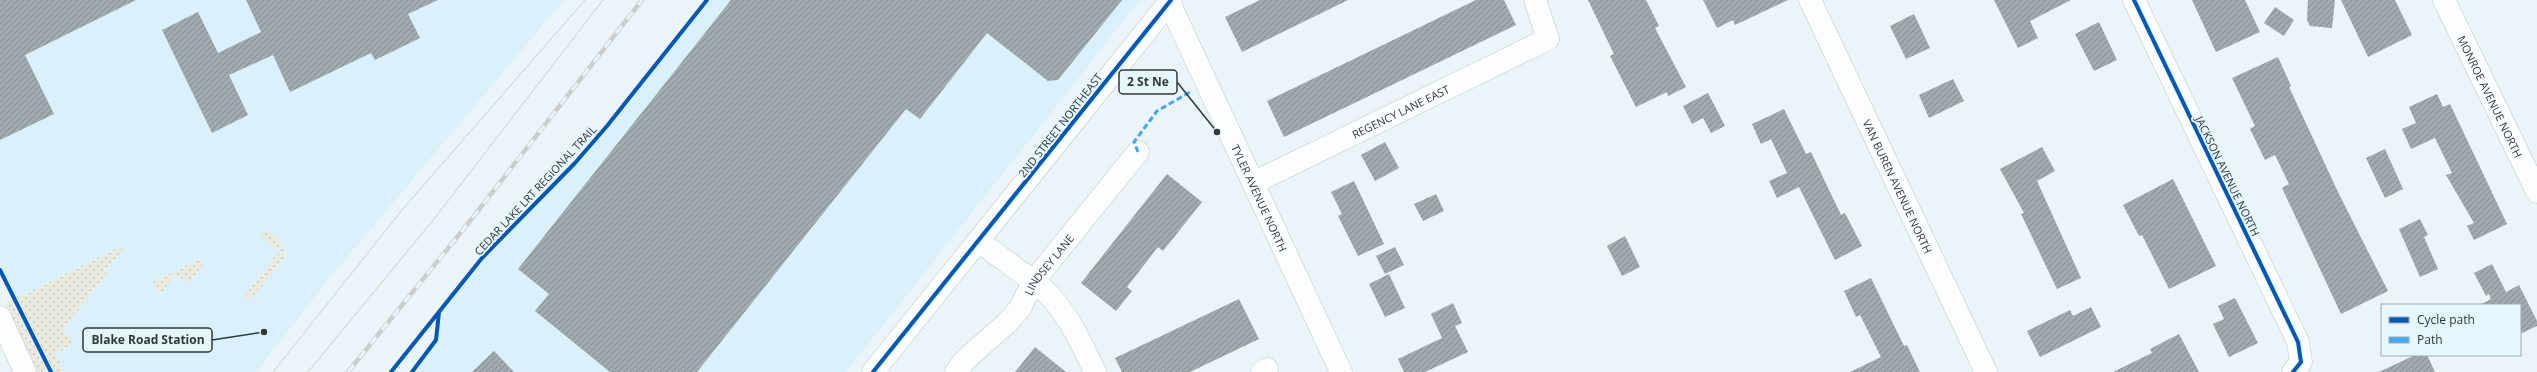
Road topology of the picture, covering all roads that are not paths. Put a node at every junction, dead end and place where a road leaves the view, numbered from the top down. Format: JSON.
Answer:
{"nodes":[{"id":1,"x":1535,"y":0,"type":"edge"},
{"id":2,"x":1810,"y":0,"type":"edge"},
{"id":3,"x":2134,"y":0,"type":"edge"},
{"id":4,"x":2444,"y":0,"type":"edge"},
{"id":5,"x":1169,"y":1,"type":"edge"},
{"id":6,"x":1138,"y":152,"type":"dead end"},
{"id":7,"x":1253,"y":183,"type":"junction"},
{"id":8,"x":2537,"y":192,"type":"edge"},
{"id":9,"x":980,"y":242,"type":"junction"},
{"id":10,"x":1033,"y":282,"type":"junction"},
{"id":11,"x":0,"y":318,"type":"edge"},
{"id":12,"x":2297,"y":367,"type":"edge"},
{"id":13,"x":25,"y":372,"type":"edge"},
{"id":14,"x":873,"y":372,"type":"edge"},
{"id":15,"x":956,"y":372,"type":"edge"},
{"id":16,"x":1095,"y":372,"type":"edge"},
{"id":17,"x":1341,"y":372,"type":"edge"},
{"id":18,"x":1986,"y":372,"type":"edge"}],
"edges":[{"from":1,"to":7,"type":"street","name":"REGENCY LANE EAST"},
{"from":2,"to":18,"type":"street","name":"VAN BUREN AVENUE NORTH"},
{"from":3,"to":12,"type":"street","name":"JACKSON AVENUE NORTH"},
{"from":4,"to":8,"type":"street","name":"MONROE AVENUE NORTH"},
{"from":5,"to":7,"type":"street","name":"TYLER AVENUE NORTH"},
{"from":5,"to":9,"type":"street","name":"2ND STREET NORTHEAST"},
{"from":6,"to":10,"type":"street","name":"LINDSEY LANE"},
{"from":7,"to":17,"type":"street","name":"TYLER AVENUE NORTH"},
{"from":9,"to":10,"type":"street"},
{"from":9,"to":14,"type":"street","name":"2ND STREET NORTHEAST"},
{"from":10,"to":15,"type":"street","name":"LINDSEY LANE"},
{"from":10,"to":16,"type":"street"},
{"from":11,"to":13,"type":"street"}]}
